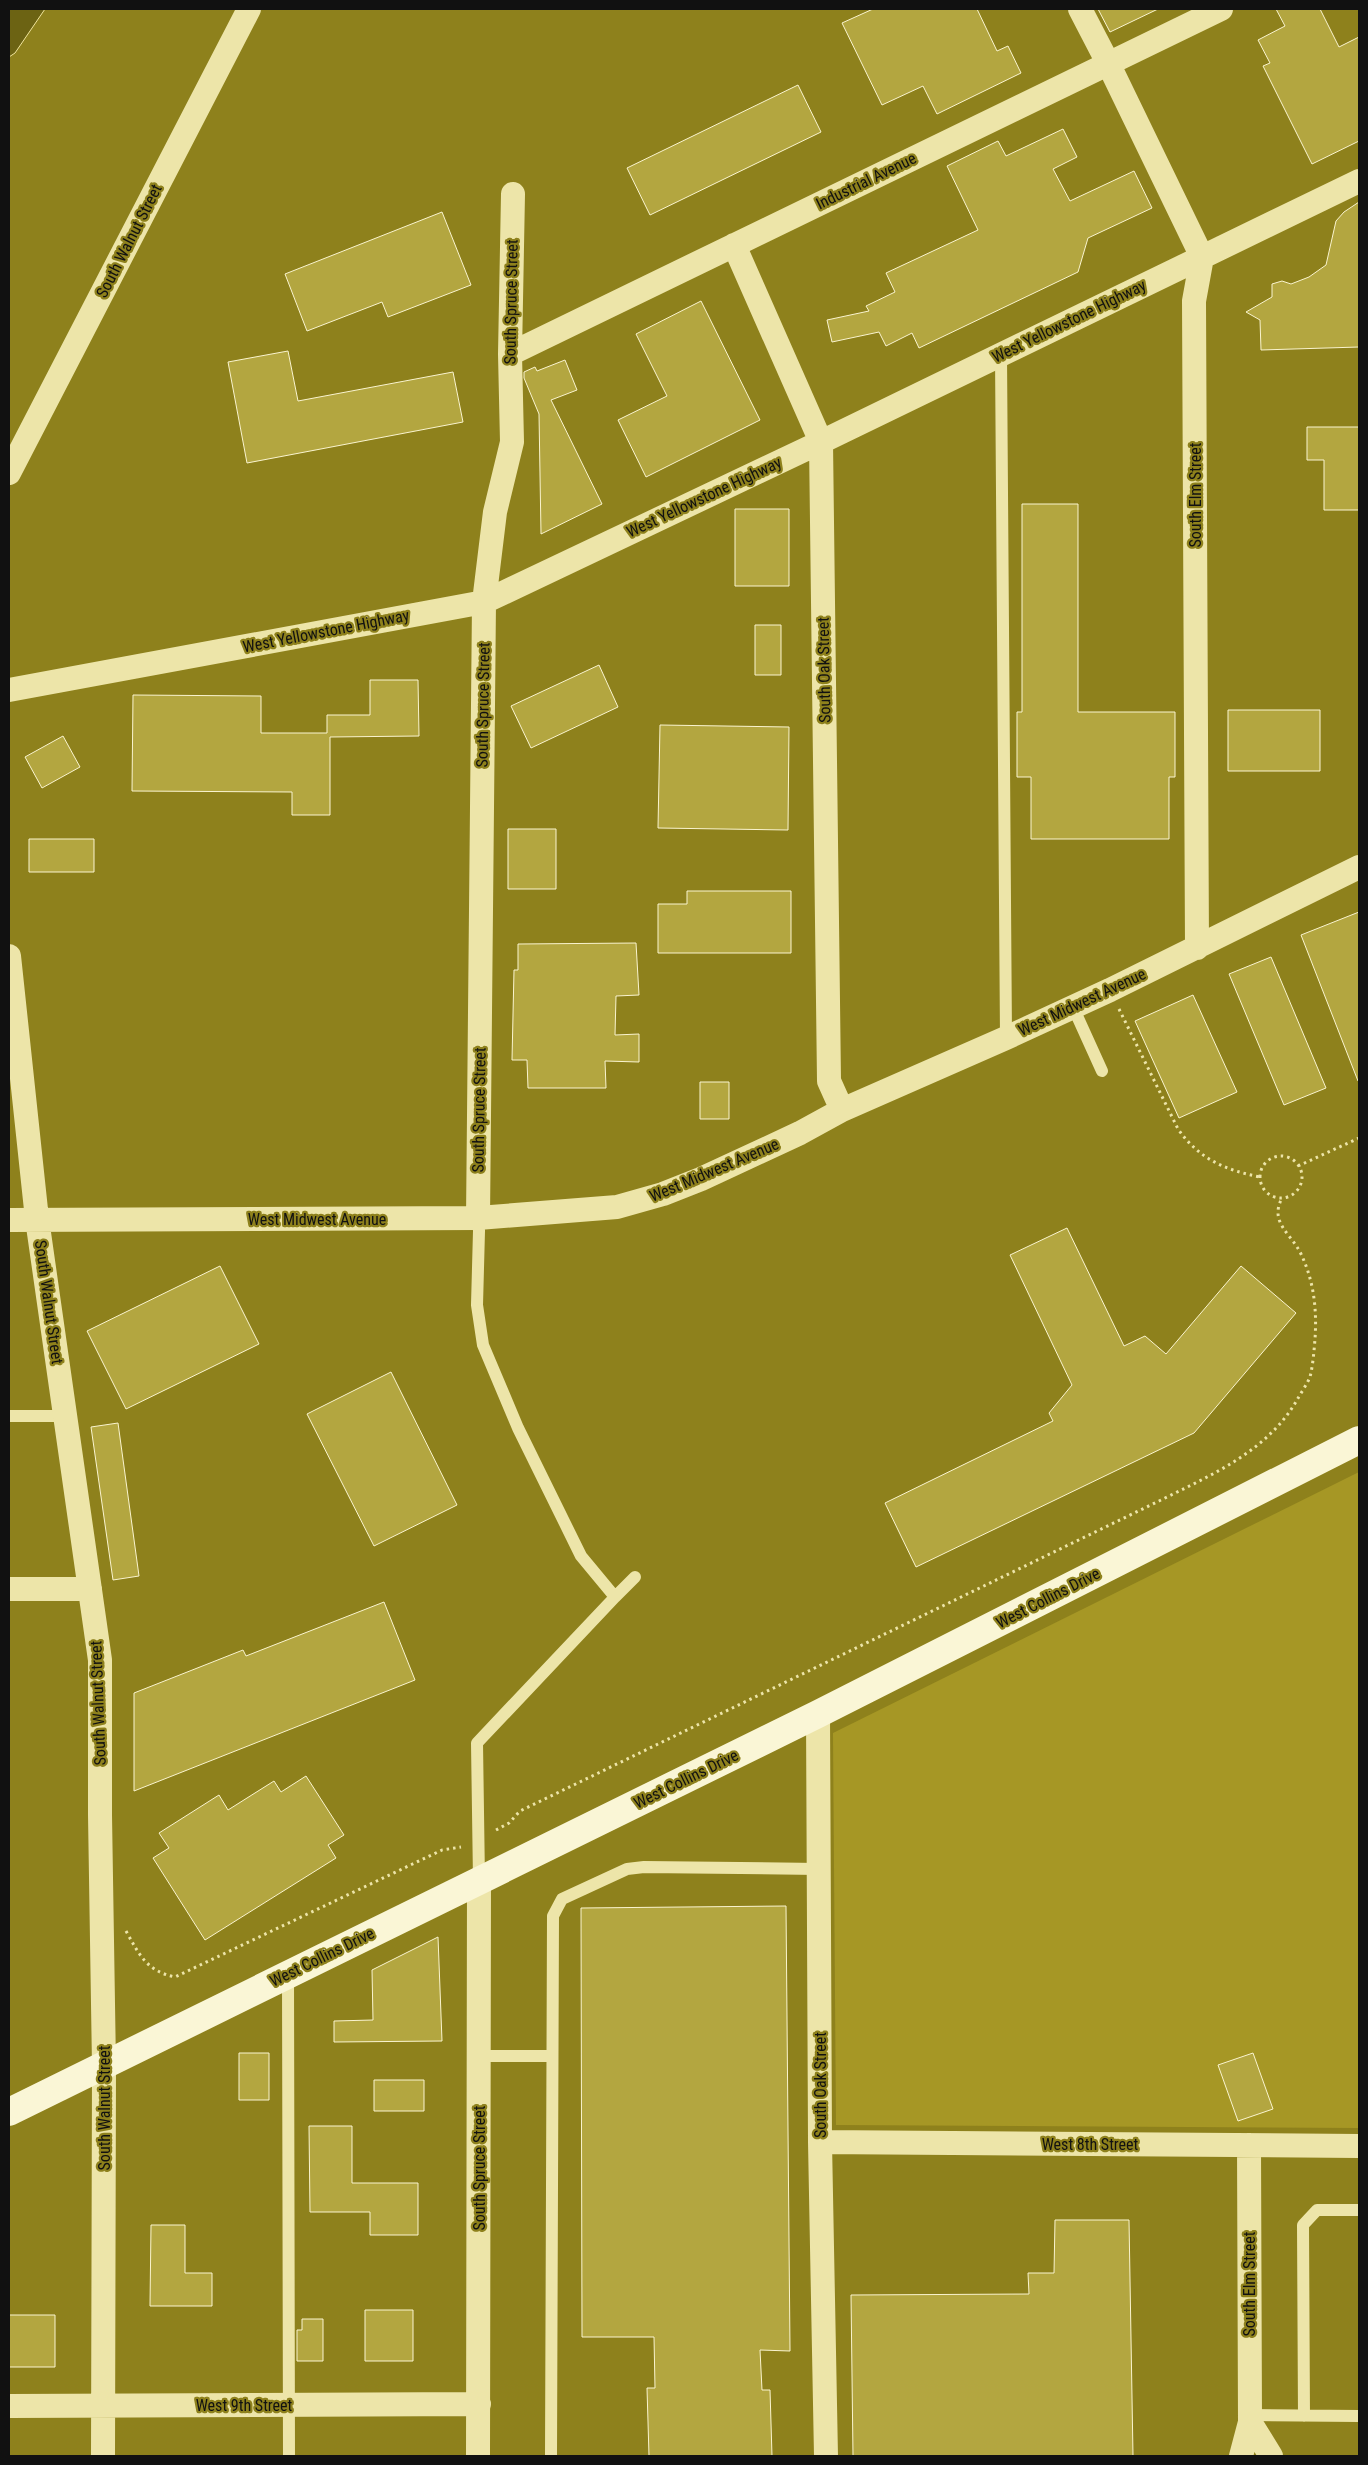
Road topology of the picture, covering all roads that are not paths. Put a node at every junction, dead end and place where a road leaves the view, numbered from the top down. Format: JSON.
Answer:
{"nodes":[{"id":1,"x":250,"y":9,"type":"edge"},
{"id":2,"x":1080,"y":9,"type":"edge"},
{"id":3,"x":1221,"y":9,"type":"edge"},
{"id":4,"x":1108,"y":64,"type":"junction"},
{"id":5,"x":1359,"y":181,"type":"edge"},
{"id":6,"x":513,"y":194,"type":"dead end"},
{"id":7,"x":734,"y":245,"type":"junction"},
{"id":8,"x":1202,"y":257,"type":"junction"},
{"id":9,"x":510,"y":354,"type":"junction"},
{"id":10,"x":1001,"y":355,"type":"junction"},
{"id":11,"x":821,"y":442,"type":"junction"},
{"id":12,"x":9,"y":473,"type":"edge"},
{"id":13,"x":484,"y":602,"type":"junction"},
{"id":14,"x":9,"y":690,"type":"edge"},
{"id":15,"x":1359,"y":867,"type":"edge"},
{"id":16,"x":1197,"y":948,"type":"junction"},
{"id":17,"x":9,"y":956,"type":"edge"},
{"id":18,"x":1076,"y":1012,"type":"junction"},
{"id":19,"x":1006,"y":1038,"type":"junction"},
{"id":20,"x":1102,"y":1071,"type":"dead end"},
{"id":21,"x":842,"y":1110,"type":"junction"},
{"id":22,"x":478,"y":1218,"type":"junction"},
{"id":23,"x":37,"y":1219,"type":"junction"},
{"id":24,"x":9,"y":1220,"type":"edge"},
{"id":25,"x":9,"y":1416,"type":"edge"},
{"id":26,"x":65,"y":1416,"type":"junction"},
{"id":27,"x":1359,"y":1440,"type":"edge"},
{"id":28,"x":635,"y":1577,"type":"dead end"},
{"id":29,"x":9,"y":1589,"type":"edge"},
{"id":30,"x":90,"y":1589,"type":"junction"},
{"id":31,"x":616,"y":1597,"type":"junction"},
{"id":32,"x":818,"y":1714,"type":"junction"},
{"id":33,"x":819,"y":1869,"type":"junction"},
{"id":34,"x":479,"y":1880,"type":"junction"},
{"id":35,"x":288,"y":1974,"type":"junction"},
{"id":36,"x":479,"y":2056,"type":"junction"},
{"id":37,"x":552,"y":2056,"type":"junction"},
{"id":38,"x":104,"y":2066,"type":"junction"},
{"id":39,"x":9,"y":2112,"type":"edge"},
{"id":40,"x":820,"y":2142,"type":"junction"},
{"id":41,"x":1249,"y":2145,"type":"junction"},
{"id":42,"x":1359,"y":2146,"type":"edge"},
{"id":43,"x":1359,"y":2210,"type":"edge"},
{"id":44,"x":289,"y":2404,"type":"junction"},
{"id":45,"x":479,"y":2404,"type":"junction"},
{"id":46,"x":103,"y":2405,"type":"junction"},
{"id":47,"x":9,"y":2406,"type":"edge"},
{"id":48,"x":1304,"y":2416,"type":"junction"},
{"id":49,"x":1359,"y":2416,"type":"edge"},
{"id":50,"x":1250,"y":2419,"type":"junction"},
{"id":51,"x":103,"y":2456,"type":"edge"},
{"id":52,"x":289,"y":2456,"type":"edge"},
{"id":53,"x":478,"y":2456,"type":"edge"},
{"id":54,"x":551,"y":2456,"type":"edge"},
{"id":55,"x":826,"y":2456,"type":"edge"},
{"id":56,"x":1241,"y":2456,"type":"edge"},
{"id":57,"x":1271,"y":2456,"type":"edge"}],
"edges":[{"from":1,"to":12,"type":"street","name":"South Walnut Street"},
{"from":2,"to":4,"type":"street"},
{"from":3,"to":4,"type":"street","name":"Industrial Avenue"},
{"from":4,"to":7,"type":"street","name":"Industrial Avenue"},
{"from":4,"to":8,"type":"street"},
{"from":5,"to":8,"type":"street","name":"West Yellowstone Highway"},
{"from":6,"to":9,"type":"street","name":"South Spruce Street"},
{"from":7,"to":9,"type":"street","name":"Industrial Avenue"},
{"from":7,"to":11,"type":"street","name":"South Oak Street"},
{"from":8,"to":10,"type":"street","name":"West Yellowstone Highway"},
{"from":8,"to":16,"type":"street","name":"South Elm Street"},
{"from":9,"to":13,"type":"street","name":"South Spruce Street"},
{"from":10,"to":11,"type":"street","name":"West Yellowstone Highway"},
{"from":10,"to":19,"type":"lane"},
{"from":11,"to":13,"type":"street","name":"West Yellowstone Highway"},
{"from":11,"to":21,"type":"street","name":"South Oak Street"},
{"from":13,"to":14,"type":"street","name":"West Yellowstone Highway"},
{"from":13,"to":22,"type":"street","name":"South Spruce Street"},
{"from":15,"to":16,"type":"street","name":"West Midwest Avenue"},
{"from":16,"to":18,"type":"street","name":"West Midwest Avenue"},
{"from":17,"to":23,"type":"street","name":"South Walnut Street"},
{"from":18,"to":19,"type":"street","name":"West Midwest Avenue"},
{"from":18,"to":20,"type":"lane"},
{"from":19,"to":21,"type":"street","name":"West Midwest Avenue"},
{"from":21,"to":22,"type":"street","name":"West Midwest Avenue"},
{"from":22,"to":23,"type":"street","name":"West Midwest Avenue"},
{"from":22,"to":31,"type":"lane"},
{"from":23,"to":24,"type":"street","name":"West Midwest Avenue"},
{"from":23,"to":26,"type":"street","name":"South Walnut Street"},
{"from":25,"to":26,"type":"lane"},
{"from":26,"to":30,"type":"street","name":"South Walnut Street"},
{"from":27,"to":32,"type":"main road","name":"West Collins Drive"},
{"from":28,"to":31,"type":"lane"},
{"from":29,"to":30,"type":"street"},
{"from":30,"to":38,"type":"street","name":"South Walnut Street"},
{"from":31,"to":34,"type":"lane"},
{"from":32,"to":33,"type":"street","name":"South Oak Street"},
{"from":32,"to":34,"type":"main road","name":"West Collins Drive"},
{"from":33,"to":37,"type":"lane"},
{"from":33,"to":40,"type":"street","name":"South Oak Street"},
{"from":34,"to":35,"type":"main road","name":"West Collins Drive"},
{"from":34,"to":36,"type":"street","name":"South Spruce Street"},
{"from":35,"to":38,"type":"main road","name":"West Collins Drive"},
{"from":35,"to":44,"type":"lane"},
{"from":36,"to":37,"type":"lane"},
{"from":36,"to":45,"type":"street","name":"South Spruce Street"},
{"from":37,"to":54,"type":"lane"},
{"from":38,"to":39,"type":"main road","name":"West Collins Drive"},
{"from":38,"to":46,"type":"street","name":"South Walnut Street"},
{"from":40,"to":41,"type":"street","name":"West 8th Street"},
{"from":40,"to":55,"type":"street","name":"South Oak Street"},
{"from":41,"to":42,"type":"street","name":"West 8th Street"},
{"from":41,"to":50,"type":"street","name":"South Elm Street"},
{"from":43,"to":48,"type":"lane"},
{"from":44,"to":45,"type":"street","name":"West 9th Street"},
{"from":44,"to":46,"type":"street","name":"West 9th Street"},
{"from":44,"to":52,"type":"lane"},
{"from":45,"to":53,"type":"street","name":"South Spruce Street"},
{"from":46,"to":47,"type":"street","name":"West 9th Street"},
{"from":46,"to":51,"type":"street","name":"South Walnut Street"},
{"from":48,"to":49,"type":"lane"},
{"from":48,"to":50,"type":"lane"},
{"from":50,"to":56,"type":"street","name":"South Elm Street"},
{"from":50,"to":57,"type":"street"}]}
